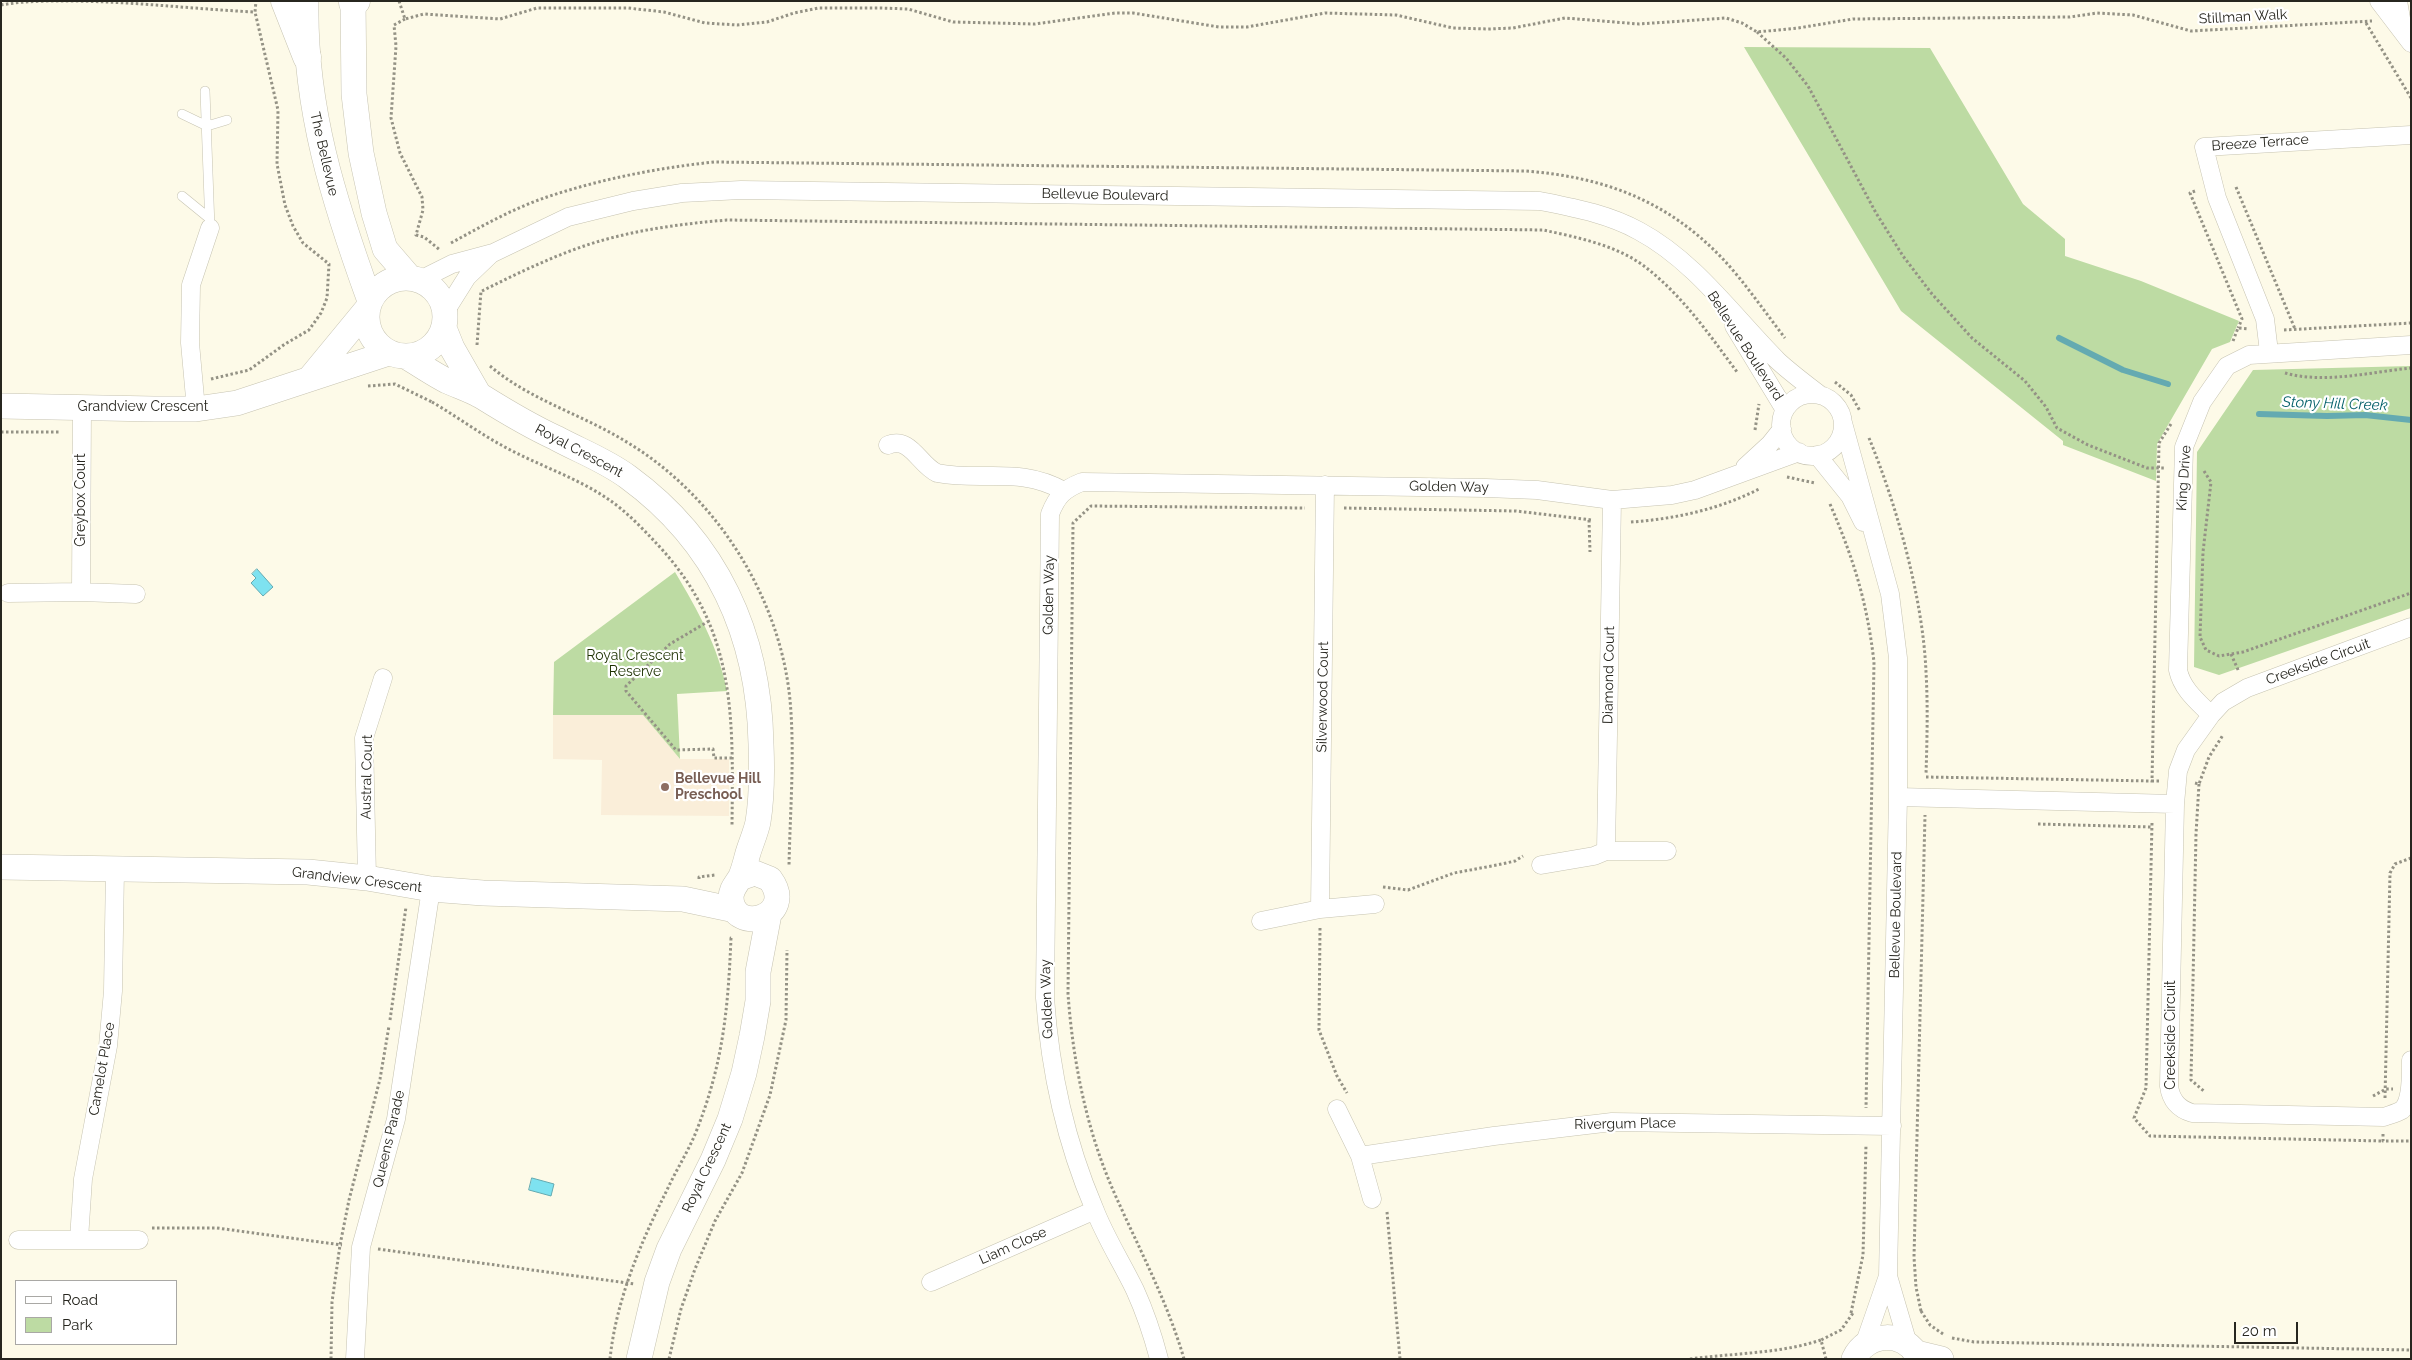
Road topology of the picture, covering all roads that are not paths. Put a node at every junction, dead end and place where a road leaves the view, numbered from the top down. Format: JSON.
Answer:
{"nodes":[{"id":1,"x":285,"y":1,"type":"edge"},
{"id":2,"x":306,"y":1,"type":"edge"},
{"id":3,"x":2379,"y":1,"type":"edge"},
{"id":4,"x":354,"y":2,"type":"edge"},
{"id":5,"x":2393,"y":9,"type":"edge"},
{"id":6,"x":2407,"y":37,"type":"edge"},
{"id":7,"x":308,"y":57,"type":"junction"},
{"id":8,"x":205,"y":91,"type":"dead end"},
{"id":9,"x":182,"y":114,"type":"dead end"},
{"id":10,"x":227,"y":120,"type":"dead end"},
{"id":11,"x":207,"y":126,"type":"junction"},
{"id":12,"x":2411,"y":135,"type":"edge"},
{"id":13,"x":182,"y":196,"type":"dead end"},
{"id":14,"x":210,"y":223,"type":"junction"},
{"id":15,"x":493,"y":253,"type":"junction"},
{"id":16,"x":415,"y":279,"type":"junction"},
{"id":17,"x":1704,"y":282,"type":"junction"},
{"id":18,"x":369,"y":305,"type":"junction"},
{"id":19,"x":445,"y":320,"type":"junction"},
{"id":20,"x":2411,"y":345,"type":"edge"},
{"id":21,"x":2269,"y":352,"type":"junction"},
{"id":22,"x":397,"y":355,"type":"junction"},
{"id":23,"x":311,"y":377,"type":"junction"},
{"id":24,"x":479,"y":395,"type":"junction"},
{"id":25,"x":1820,"y":395,"type":"junction"},
{"id":26,"x":1,"y":406,"type":"edge"},
{"id":27,"x":82,"y":407,"type":"junction"},
{"id":28,"x":196,"y":409,"type":"junction"},
{"id":29,"x":1785,"y":410,"type":"junction"},
{"id":30,"x":1844,"y":423,"type":"junction"},
{"id":31,"x":1782,"y":429,"type":"junction"},
{"id":32,"x":888,"y":445,"type":"dead end"},
{"id":33,"x":1799,"y":452,"type":"junction"},
{"id":34,"x":1817,"y":455,"type":"junction"},
{"id":35,"x":1734,"y":475,"type":"junction"},
{"id":36,"x":1325,"y":485,"type":"junction"},
{"id":37,"x":1064,"y":491,"type":"junction"},
{"id":38,"x":1612,"y":500,"type":"junction"},
{"id":39,"x":1881,"y":556,"type":"junction"},
{"id":40,"x":81,"y":592,"type":"junction"},
{"id":41,"x":8,"y":593,"type":"dead end"},
{"id":42,"x":136,"y":594,"type":"dead end"},
{"id":43,"x":2411,"y":627,"type":"edge"},
{"id":44,"x":383,"y":678,"type":"dead end"},
{"id":45,"x":2211,"y":715,"type":"junction"},
{"id":46,"x":1898,"y":798,"type":"junction"},
{"id":47,"x":2175,"y":804,"type":"junction"},
{"id":48,"x":758,"y":823,"type":"junction"},
{"id":49,"x":1606,"y":851,"type":"junction"},
{"id":50,"x":1666,"y":851,"type":"dead end"},
{"id":51,"x":1548,"y":864,"type":"road end"},
{"id":52,"x":1,"y":867,"type":"edge"},
{"id":53,"x":115,"y":868,"type":"junction"},
{"id":54,"x":779,"y":874,"type":"junction"},
{"id":55,"x":731,"y":877,"type":"junction"},
{"id":56,"x":367,"y":878,"type":"junction"},
{"id":57,"x":420,"y":887,"type":"junction"},
{"id":58,"x":691,"y":896,"type":"junction"},
{"id":59,"x":1368,"y":905,"type":"road end"},
{"id":60,"x":1320,"y":910,"type":"junction"},
{"id":61,"x":1261,"y":921,"type":"dead end"},
{"id":62,"x":745,"y":926,"type":"junction"},
{"id":63,"x":2411,"y":1060,"type":"edge"},
{"id":64,"x":2409,"y":1100,"type":"edge"},
{"id":65,"x":1336,"y":1109,"type":"dead end"},
{"id":66,"x":1892,"y":1126,"type":"junction"},
{"id":67,"x":1360,"y":1156,"type":"junction"},
{"id":68,"x":1372,"y":1200,"type":"dead end"},
{"id":69,"x":1095,"y":1210,"type":"junction"},
{"id":70,"x":142,"y":1234,"type":"road end"},
{"id":71,"x":79,"y":1239,"type":"junction"},
{"id":72,"x":18,"y":1240,"type":"dead end"},
{"id":73,"x":1888,"y":1276,"type":"junction"},
{"id":74,"x":932,"y":1282,"type":"dead end"},
{"id":75,"x":1945,"y":1348,"type":"edge"},
{"id":76,"x":1914,"y":1352,"type":"edge"},
{"id":77,"x":1853,"y":1354,"type":"edge"},
{"id":78,"x":354,"y":1359,"type":"edge"},
{"id":79,"x":639,"y":1359,"type":"edge"},
{"id":80,"x":1159,"y":1359,"type":"edge"}],
"edges":[{"from":1,"to":7,"type":"highway"},
{"from":2,"to":7,"type":"street","name":"The Bellevue"},
{"from":3,"to":5,"type":"street"},
{"from":4,"to":16,"type":"street"},
{"from":5,"to":6,"type":"street"},
{"from":7,"to":18,"type":"street","name":"The Bellevue"},
{"from":8,"to":11,"type":"lane"},
{"from":9,"to":11,"type":"lane"},
{"from":10,"to":11,"type":"lane"},
{"from":11,"to":14,"type":"lane"},
{"from":12,"to":21,"type":"street","name":"Breeze Terrace"},
{"from":13,"to":14,"type":"lane"},
{"from":14,"to":28,"type":"street"},
{"from":15,"to":16,"type":"street","name":"Bellevue Boulevard"},
{"from":15,"to":17,"type":"street","name":"Bellevue Boulevard"},
{"from":15,"to":19,"type":"street","name":"Bellevue Boulevard"},
{"from":16,"to":18,"type":"street"},
{"from":16,"to":19,"type":"street"},
{"from":17,"to":25,"type":"street","name":"Bellevue Boulevard"},
{"from":17,"to":29,"type":"street","name":"Bellevue Boulevard"},
{"from":18,"to":22,"type":"street"},
{"from":18,"to":23,"type":"street"},
{"from":19,"to":22,"type":"street"},
{"from":19,"to":24,"type":"street"},
{"from":20,"to":21,"type":"street","name":"King Drive"},
{"from":21,"to":45,"type":"street","name":"King Drive"},
{"from":22,"to":23,"type":"street","name":"Grandview Crescent"},
{"from":22,"to":24,"type":"street","name":"Royal Crescent"},
{"from":23,"to":28,"type":"street","name":"Grandview Crescent"},
{"from":24,"to":48,"type":"street","name":"Royal Crescent"},
{"from":25,"to":29,"type":"street"},
{"from":25,"to":30,"type":"street"},
{"from":26,"to":27,"type":"street","name":"Grandview Crescent"},
{"from":27,"to":28,"type":"street","name":"Grandview Crescent"},
{"from":27,"to":40,"type":"street","name":"Greybox Court"},
{"from":29,"to":31,"type":"street"},
{"from":30,"to":34,"type":"street"},
{"from":30,"to":39,"type":"street","name":"Bellevue Boulevard"},
{"from":31,"to":33,"type":"street"},
{"from":31,"to":35,"type":"street","name":"Golden Way"},
{"from":32,"to":37,"type":"street"},
{"from":33,"to":34,"type":"street"},
{"from":33,"to":35,"type":"street","name":"Golden Way"},
{"from":34,"to":39,"type":"street","name":"Bellevue Boulevard"},
{"from":35,"to":38,"type":"street","name":"Golden Way"},
{"from":36,"to":37,"type":"street","name":"Golden Way"},
{"from":36,"to":38,"type":"street","name":"Golden Way"},
{"from":36,"to":60,"type":"street","name":"Silverwood Court"},
{"from":37,"to":69,"type":"street","name":"Golden Way"},
{"from":38,"to":49,"type":"street","name":"Diamond Court"},
{"from":39,"to":46,"type":"street","name":"Bellevue Boulevard"},
{"from":40,"to":41,"type":"street"},
{"from":40,"to":42,"type":"street"},
{"from":43,"to":45,"type":"street","name":"Creekside Circuit"},
{"from":44,"to":56,"type":"street","name":"Austral Court"},
{"from":45,"to":47,"type":"street","name":"Creekside Circuit"},
{"from":46,"to":47,"type":"street"},
{"from":46,"to":66,"type":"street","name":"Bellevue Boulevard"},
{"from":47,"to":64,"type":"street","name":"Creekside Circuit"},
{"from":48,"to":54,"type":"street","name":"Royal Crescent"},
{"from":48,"to":55,"type":"street","name":"Royal Crescent"},
{"from":49,"to":50,"type":"street"},
{"from":49,"to":51,"type":"street"},
{"from":52,"to":53,"type":"street","name":"Grandview Crescent"},
{"from":53,"to":56,"type":"street","name":"Grandview Crescent"},
{"from":53,"to":71,"type":"street","name":"Camelot Place"},
{"from":54,"to":55,"type":"street","name":"Grandview Crescent"},
{"from":54,"to":62,"type":"street","name":"Royal Crescent"},
{"from":55,"to":58,"type":"street","name":"Grandview Crescent"},
{"from":55,"to":62,"type":"street","name":"Royal Crescent"},
{"from":56,"to":57,"type":"street","name":"Grandview Crescent"},
{"from":57,"to":58,"type":"street","name":"Grandview Crescent"},
{"from":57,"to":78,"type":"street","name":"Queens Parade"},
{"from":58,"to":62,"type":"street","name":"Grandview Crescent"},
{"from":59,"to":60,"type":"street"},
{"from":60,"to":61,"type":"street"},
{"from":62,"to":79,"type":"street","name":"Royal Crescent"},
{"from":63,"to":64,"type":"street"},
{"from":65,"to":67,"type":"street"},
{"from":66,"to":67,"type":"street","name":"Rivergum Place"},
{"from":66,"to":73,"type":"street","name":"Bellevue Boulevard"},
{"from":67,"to":68,"type":"street"},
{"from":69,"to":74,"type":"street","name":"Liam Close"},
{"from":69,"to":80,"type":"street","name":"Golden Way"},
{"from":70,"to":71,"type":"street"},
{"from":71,"to":72,"type":"street"},
{"from":73,"to":76,"type":"street","name":"Bellevue Boulevard"},
{"from":73,"to":77,"type":"street","name":"Bellevue Boulevard"},
{"from":75,"to":76,"type":"street"},
{"from":76,"to":77,"type":"street"}]}
